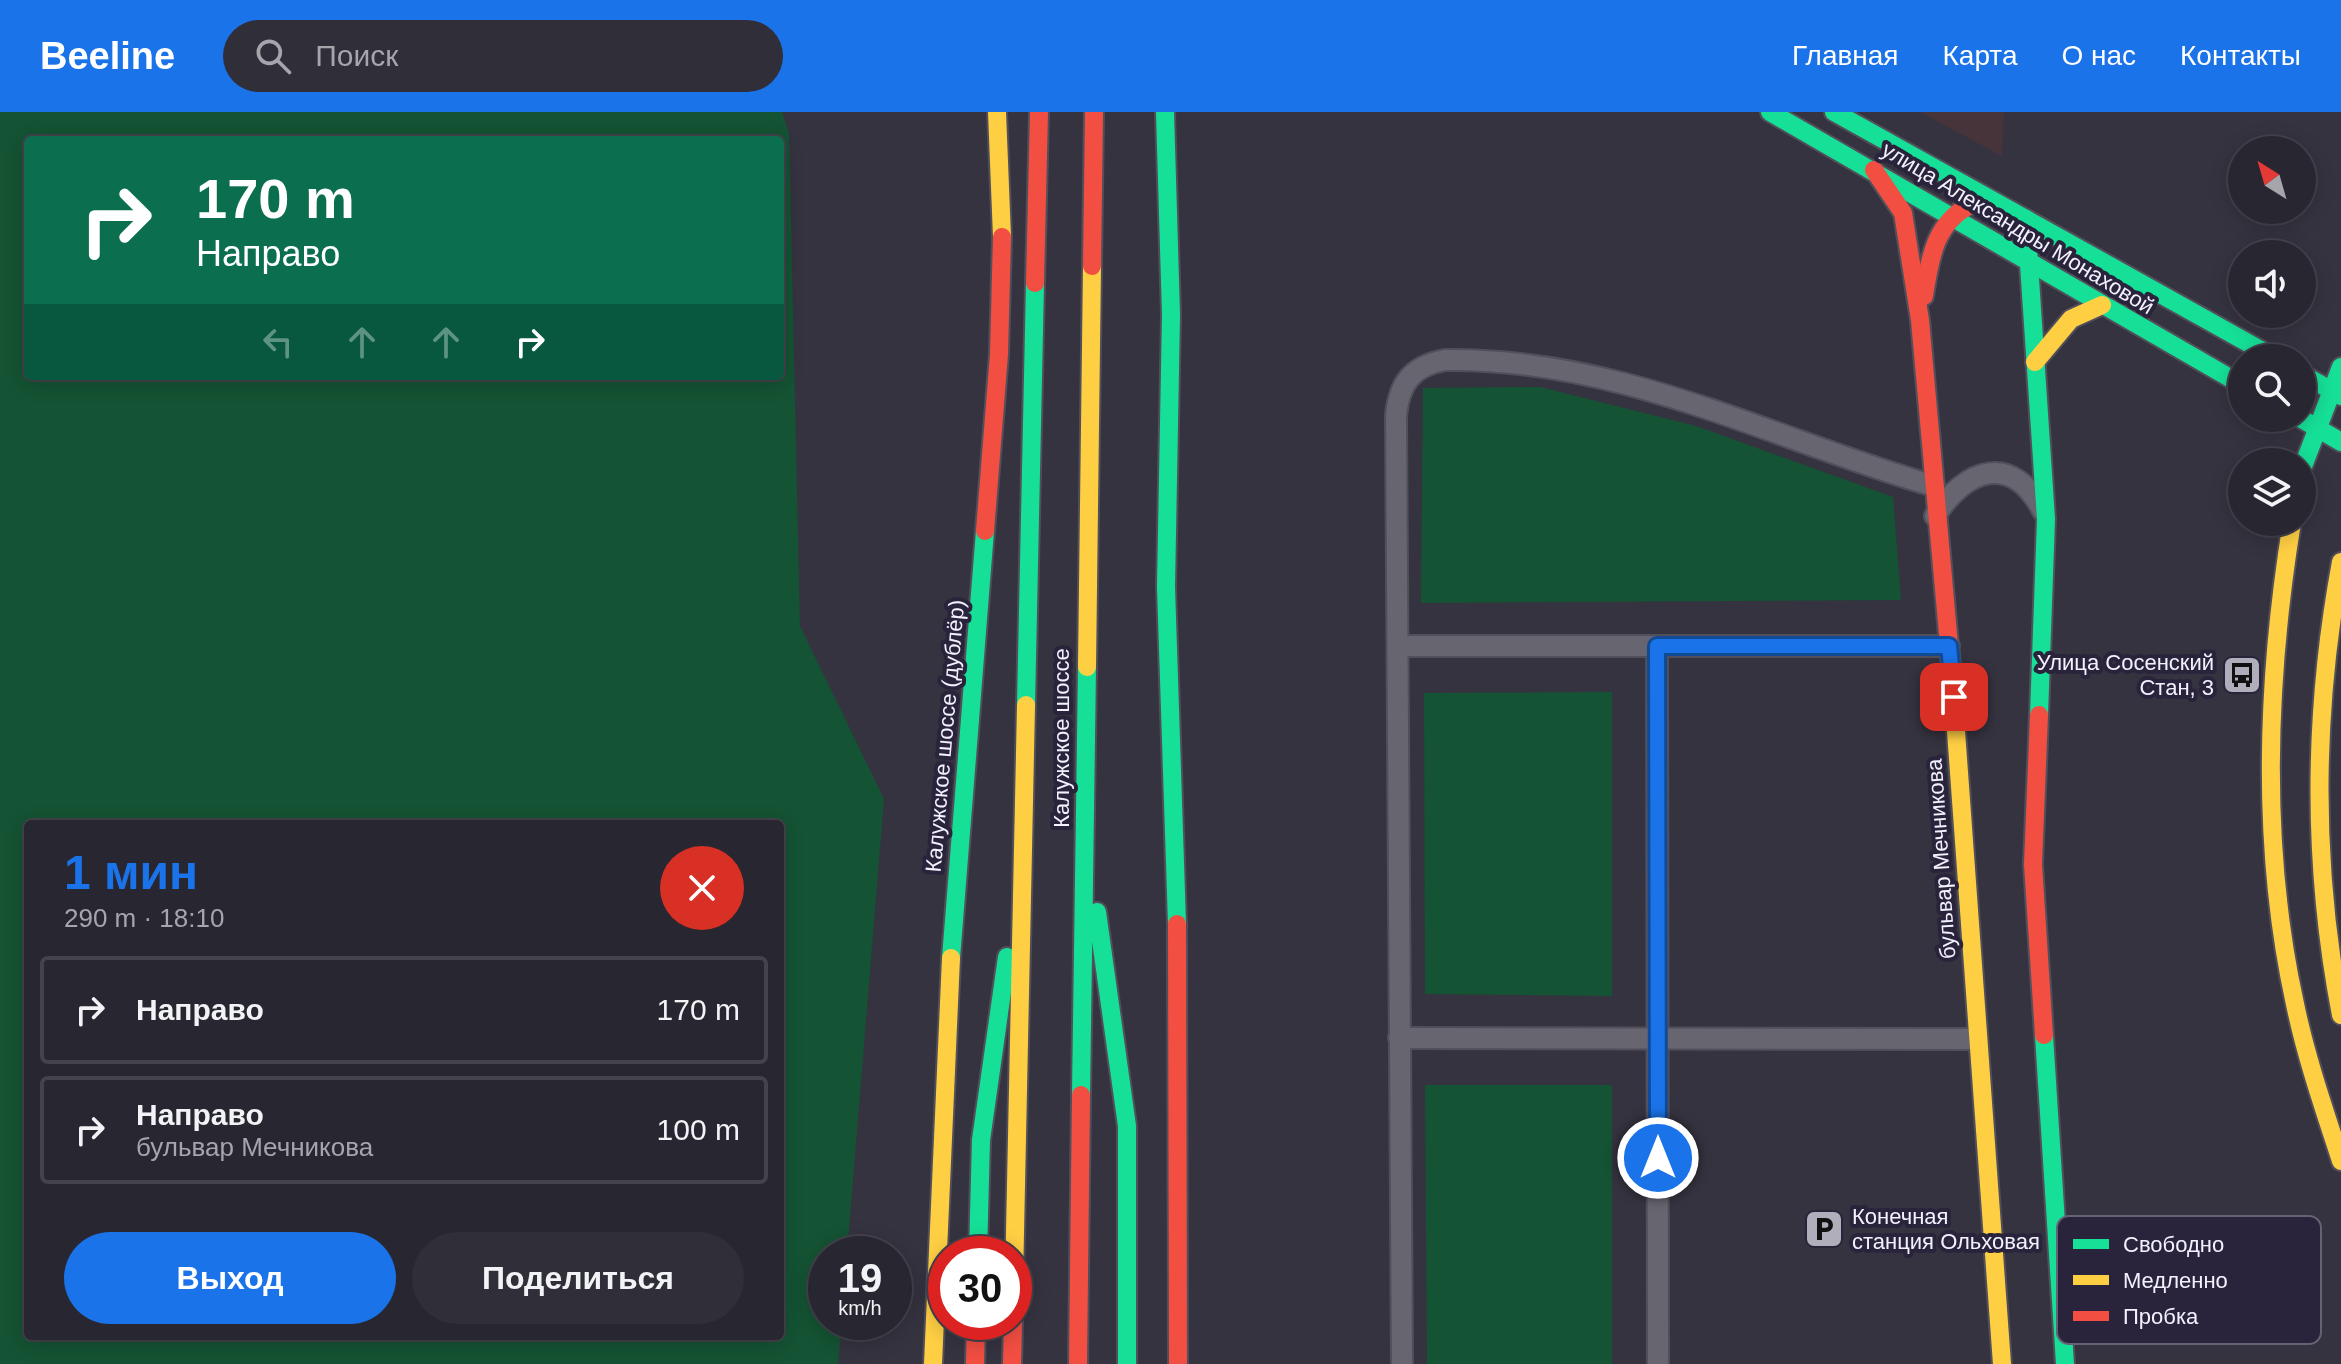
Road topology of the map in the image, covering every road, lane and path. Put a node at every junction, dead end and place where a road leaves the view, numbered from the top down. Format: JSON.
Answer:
{"nodes":[{"id":1,"x":994,"y":112,"type":"edge"},
{"id":2,"x":1039,"y":112,"type":"edge"},
{"id":3,"x":1094,"y":112,"type":"edge"},
{"id":4,"x":1165,"y":112,"type":"edge"},
{"id":5,"x":1770,"y":112,"type":"edge"},
{"id":6,"x":1834,"y":112,"type":"edge"},
{"id":7,"x":1874,"y":170,"type":"junction"},
{"id":8,"x":2000,"y":204,"type":"junction"},
{"id":9,"x":1953,"y":215,"type":"junction"},
{"id":10,"x":2026,"y":219,"type":"junction"},
{"id":11,"x":2029,"y":260,"type":"junction"},
{"id":12,"x":2102,"y":305,"type":"junction"},
{"id":13,"x":1920,"y":320,"type":"junction"},
{"id":14,"x":2250,"y":344,"type":"edge"},
{"id":15,"x":2035,"y":362,"type":"junction"},
{"id":16,"x":2341,"y":367,"type":"edge"},
{"id":17,"x":2228,"y":377,"type":"edge"},
{"id":18,"x":2316,"y":382,"type":"edge"},
{"id":19,"x":2336,"y":393,"type":"edge"},
{"id":20,"x":2316,"y":413,"type":"edge"},
{"id":21,"x":2316,"y":427,"type":"edge"},
{"id":22,"x":2341,"y":442,"type":"edge"},
{"id":23,"x":1934,"y":486,"type":"junction"},
{"id":24,"x":1935,"y":516,"type":"junction"},
{"id":25,"x":2046,"y":519,"type":"junction"},
{"id":26,"x":2290,"y":536,"type":"edge"},
{"id":27,"x":2341,"y":562,"type":"edge"},
{"id":28,"x":1398,"y":646,"type":"junction"},
{"id":29,"x":1657,"y":646,"type":"junction"},
{"id":30,"x":1949,"y":646,"type":"junction"},
{"id":31,"x":1085,"y":826,"type":"junction"},
{"id":32,"x":1024,"y":836,"type":"junction"},
{"id":33,"x":2341,"y":1015,"type":"edge"},
{"id":34,"x":1399,"y":1038,"type":"junction"},
{"id":35,"x":1976,"y":1039,"type":"junction"},
{"id":36,"x":1658,"y":1040,"type":"junction"},
{"id":37,"x":2341,"y":1161,"type":"edge"},
{"id":38,"x":978,"y":1236,"type":"edge"},
{"id":39,"x":1015,"y":1236,"type":"edge"},
{"id":40,"x":2057,"y":1239,"type":"edge"},
{"id":41,"x":976,"y":1340,"type":"edge"},
{"id":42,"x":1013,"y":1340,"type":"edge"},
{"id":43,"x":2064,"y":1344,"type":"edge"},
{"id":44,"x":933,"y":1364,"type":"edge"},
{"id":45,"x":975,"y":1364,"type":"edge"},
{"id":46,"x":1012,"y":1364,"type":"edge"},
{"id":47,"x":1078,"y":1364,"type":"edge"},
{"id":48,"x":1127,"y":1364,"type":"edge"},
{"id":49,"x":1178,"y":1364,"type":"edge"},
{"id":50,"x":1402,"y":1364,"type":"edge"},
{"id":51,"x":1658,"y":1364,"type":"edge"},
{"id":52,"x":2002,"y":1364,"type":"edge"},
{"id":53,"x":2065,"y":1364,"type":"edge"}],
"edges":[{"from":1,"to":44,"type":"main road","name":"Калужское шоссе (дублёр)"},
{"from":2,"to":32,"type":"main road","name":"Калужское шоссе"},
{"from":3,"to":31,"type":"main road","name":"Калужское шоссе"},
{"from":4,"to":49,"type":"main road"},
{"from":5,"to":7,"type":"main road","name":"улица Александры Монаховой"},
{"from":6,"to":8,"type":"main road","name":"улица Александры Монаховой"},
{"from":7,"to":9,"type":"main road","name":"улица Александры Монаховой"},
{"from":7,"to":13,"type":"main road","name":"бульвар Мечникова"},
{"from":8,"to":9,"type":"main road"},
{"from":8,"to":10,"type":"main road","name":"улица Александры Монаховой"},
{"from":9,"to":11,"type":"main road","name":"улица Александры Монаховой"},
{"from":9,"to":13,"type":"main road"},
{"from":10,"to":11,"type":"main road"},
{"from":10,"to":14,"type":"main road","name":"улица Александры Монаховой"},
{"from":11,"to":12,"type":"main road","name":"улица Александры Монаховой"},
{"from":11,"to":15,"type":"main road"},
{"from":12,"to":15,"type":"main road"},
{"from":12,"to":17,"type":"main road","name":"улица Александры Монаховой"},
{"from":13,"to":23,"type":"main road","name":"бульвар Мечникова"},
{"from":15,"to":25,"type":"main road"},
{"from":16,"to":19,"type":"main road"},
{"from":18,"to":19,"type":"main road"},
{"from":19,"to":20,"type":"main road"},
{"from":21,"to":22,"type":"main road"},
{"from":23,"to":24,"type":"main road","name":"бульвар Мечникова"},
{"from":23,"to":28,"type":"street"},
{"from":24,"to":25,"type":"street"},
{"from":24,"to":30,"type":"main road","name":"бульвар Мечникова"},
{"from":25,"to":40,"type":"main road"},
{"from":26,"to":37,"type":"main road"},
{"from":27,"to":33,"type":"main road"},
{"from":28,"to":29,"type":"street"},
{"from":28,"to":34,"type":"street"},
{"from":29,"to":30,"type":"street"},
{"from":29,"to":36,"type":"street"},
{"from":30,"to":35,"type":"main road","name":"бульвар Мечникова"},
{"from":31,"to":47,"type":"main road","name":"Калужское шоссе"},
{"from":31,"to":48,"type":"main road"},
{"from":32,"to":38,"type":"main road"},
{"from":32,"to":39,"type":"main road","name":"Калужское шоссе"},
{"from":34,"to":36,"type":"street"},
{"from":34,"to":50,"type":"street"},
{"from":35,"to":36,"type":"street"},
{"from":35,"to":52,"type":"main road","name":"бульвар Мечникова"},
{"from":36,"to":51,"type":"street"},
{"from":41,"to":45,"type":"main road"},
{"from":42,"to":46,"type":"main road"},
{"from":43,"to":53,"type":"main road"}]}
